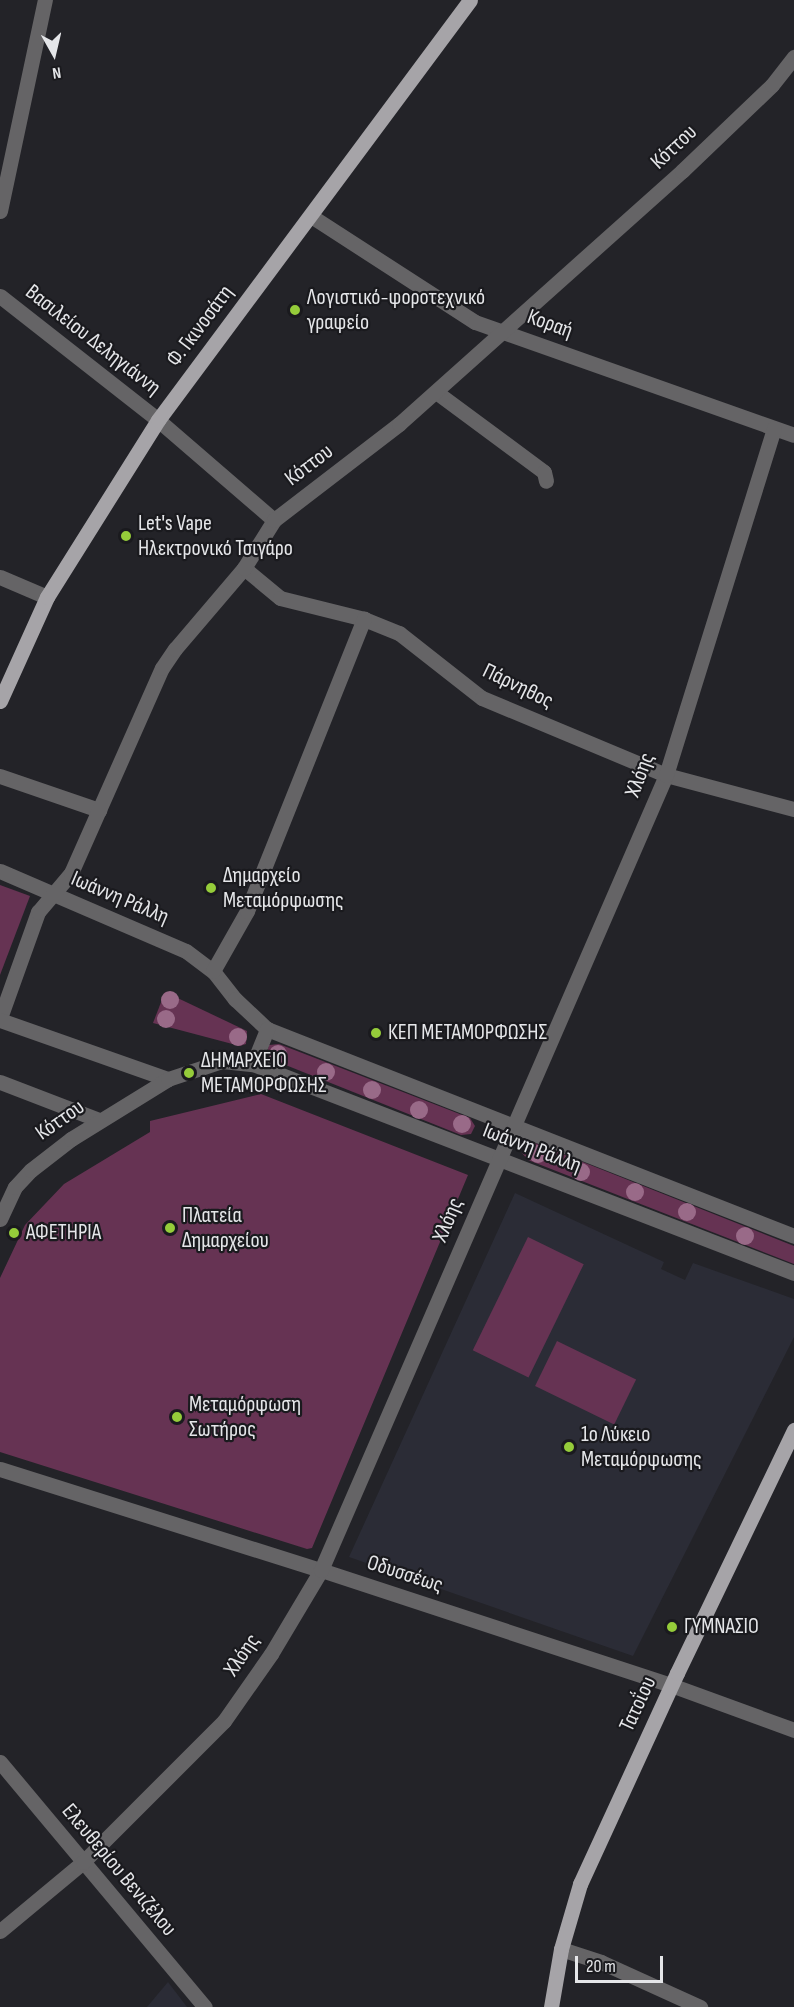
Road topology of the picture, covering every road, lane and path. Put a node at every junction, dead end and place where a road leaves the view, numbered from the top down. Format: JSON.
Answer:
{"nodes":[{"id":1,"x":45,"y":0,"type":"edge"},
{"id":2,"x":470,"y":0,"type":"edge"},
{"id":3,"x":794,"y":57,"type":"edge"},
{"id":4,"x":0,"y":211,"type":"edge"},
{"id":5,"x":311,"y":216,"type":"junction"},
{"id":6,"x":0,"y":296,"type":"edge"},
{"id":7,"x":504,"y":331,"type":"junction"},
{"id":8,"x":436,"y":392,"type":"junction"},
{"id":9,"x":158,"y":420,"type":"junction"},
{"id":10,"x":774,"y":428,"type":"junction"},
{"id":11,"x":794,"y":435,"type":"edge"},
{"id":12,"x":546,"y":481,"type":"dead end"},
{"id":13,"x":274,"y":520,"type":"junction"},
{"id":14,"x":244,"y":568,"type":"junction"},
{"id":15,"x":0,"y":577,"type":"edge"},
{"id":16,"x":47,"y":597,"type":"junction"},
{"id":17,"x":364,"y":620,"type":"junction"},
{"id":18,"x":0,"y":701,"type":"edge"},
{"id":19,"x":666,"y":775,"type":"junction"},
{"id":20,"x":0,"y":776,"type":"edge"},
{"id":21,"x":794,"y":809,"type":"edge"},
{"id":22,"x":99,"y":810,"type":"junction"},
{"id":23,"x":0,"y":871,"type":"edge"},
{"id":24,"x":52,"y":894,"type":"junction"},
{"id":25,"x":213,"y":971,"type":"junction"},
{"id":26,"x":0,"y":1019,"type":"edge"},
{"id":27,"x":267,"y":1029,"type":"junction"},
{"id":28,"x":254,"y":1064,"type":"junction"},
{"id":29,"x":168,"y":1080,"type":"junction"},
{"id":30,"x":0,"y":1082,"type":"edge"},
{"id":31,"x":99,"y":1120,"type":"junction"},
{"id":32,"x":514,"y":1126,"type":"junction"},
{"id":33,"x":499,"y":1160,"type":"junction"},
{"id":34,"x":0,"y":1219,"type":"edge"},
{"id":35,"x":794,"y":1236,"type":"edge"},
{"id":36,"x":794,"y":1273,"type":"edge"},
{"id":37,"x":794,"y":1430,"type":"edge"},
{"id":38,"x":0,"y":1469,"type":"edge"},
{"id":39,"x":321,"y":1570,"type":"junction"},
{"id":40,"x":671,"y":1685,"type":"junction"},
{"id":41,"x":794,"y":1731,"type":"edge"},
{"id":42,"x":0,"y":1762,"type":"edge"},
{"id":43,"x":83,"y":1862,"type":"junction"},
{"id":44,"x":0,"y":1931,"type":"edge"},
{"id":45,"x":561,"y":1949,"type":"junction"},
{"id":46,"x":205,"y":2007,"type":"edge"},
{"id":47,"x":551,"y":2007,"type":"edge"},
{"id":48,"x":700,"y":2007,"type":"edge"}],
"edges":[{"from":1,"to":4,"type":"street"},
{"from":2,"to":5,"type":"main road","name":"Φ. Γκινοσάτη"},
{"from":3,"to":7,"type":"street","name":"Κόττου"},
{"from":5,"to":7,"type":"street","name":"Κοραή"},
{"from":5,"to":9,"type":"main road","name":"Φ. Γκινοσάτη"},
{"from":6,"to":9,"type":"street","name":"Βασιλείου Δεληγιάννη"},
{"from":7,"to":8,"type":"street","name":"Κόττου"},
{"from":7,"to":10,"type":"street","name":"Κοραή"},
{"from":8,"to":12,"type":"street"},
{"from":8,"to":13,"type":"street","name":"Κόττου"},
{"from":9,"to":13,"type":"street"},
{"from":9,"to":16,"type":"main road","name":"Φ. Γκινοσάτη"},
{"from":10,"to":11,"type":"street","name":"Κοραή"},
{"from":10,"to":19,"type":"street","name":"Χλόης"},
{"from":13,"to":14,"type":"street","name":"Κόττου"},
{"from":14,"to":17,"type":"street","name":"Πάρνηθος"},
{"from":14,"to":22,"type":"street","name":"Κόττου"},
{"from":15,"to":16,"type":"street"},
{"from":16,"to":18,"type":"main road","name":"Φ. Γκινοσάτη"},
{"from":17,"to":19,"type":"street","name":"Πάρνηθος"},
{"from":17,"to":25,"type":"street"},
{"from":19,"to":21,"type":"street","name":"Πάρνηθος"},
{"from":19,"to":32,"type":"street","name":"Χλόης"},
{"from":20,"to":22,"type":"street"},
{"from":22,"to":24,"type":"street","name":"Κόττου"},
{"from":23,"to":24,"type":"street","name":"Ιωάννη Ράλλη"},
{"from":24,"to":25,"type":"street","name":"Ιωάννη Ράλλη"},
{"from":24,"to":26,"type":"street","name":"Κόττου"},
{"from":25,"to":27,"type":"street","name":"Ιωάννη Ράλλη"},
{"from":26,"to":29,"type":"street"},
{"from":27,"to":28,"type":"street"},
{"from":27,"to":32,"type":"street","name":"Ιωάννη Ράλλη"},
{"from":28,"to":29,"type":"street","name":"Ιωάννη Ράλλη"},
{"from":28,"to":33,"type":"street","name":"Ιωάννη Ράλλη"},
{"from":29,"to":31,"type":"street","name":"Κόττου"},
{"from":30,"to":31,"type":"street"},
{"from":31,"to":34,"type":"street","name":"Κόττου"},
{"from":32,"to":33,"type":"street","name":"Χλόης"},
{"from":32,"to":35,"type":"street","name":"Ιωάννη Ράλλη"},
{"from":33,"to":36,"type":"street","name":"Ιωάννη Ράλλη"},
{"from":33,"to":39,"type":"street","name":"Χλόης"},
{"from":37,"to":40,"type":"main road","name":"Τατοΐου"},
{"from":38,"to":39,"type":"street","name":"Οδυσσέως"},
{"from":39,"to":40,"type":"street","name":"Οδυσσέως"},
{"from":39,"to":43,"type":"street","name":"Χλόης"},
{"from":40,"to":41,"type":"street","name":"Οδυσσέως"},
{"from":40,"to":45,"type":"main road","name":"Τατοΐου"},
{"from":42,"to":43,"type":"street","name":"Ελευθερίου Βενιζέλου"},
{"from":43,"to":44,"type":"street","name":"Χλόης"},
{"from":43,"to":46,"type":"street","name":"Ελευθερίου Βενιζέλου"},
{"from":45,"to":47,"type":"main road","name":"Τατοΐου"},
{"from":45,"to":48,"type":"street"}]}
